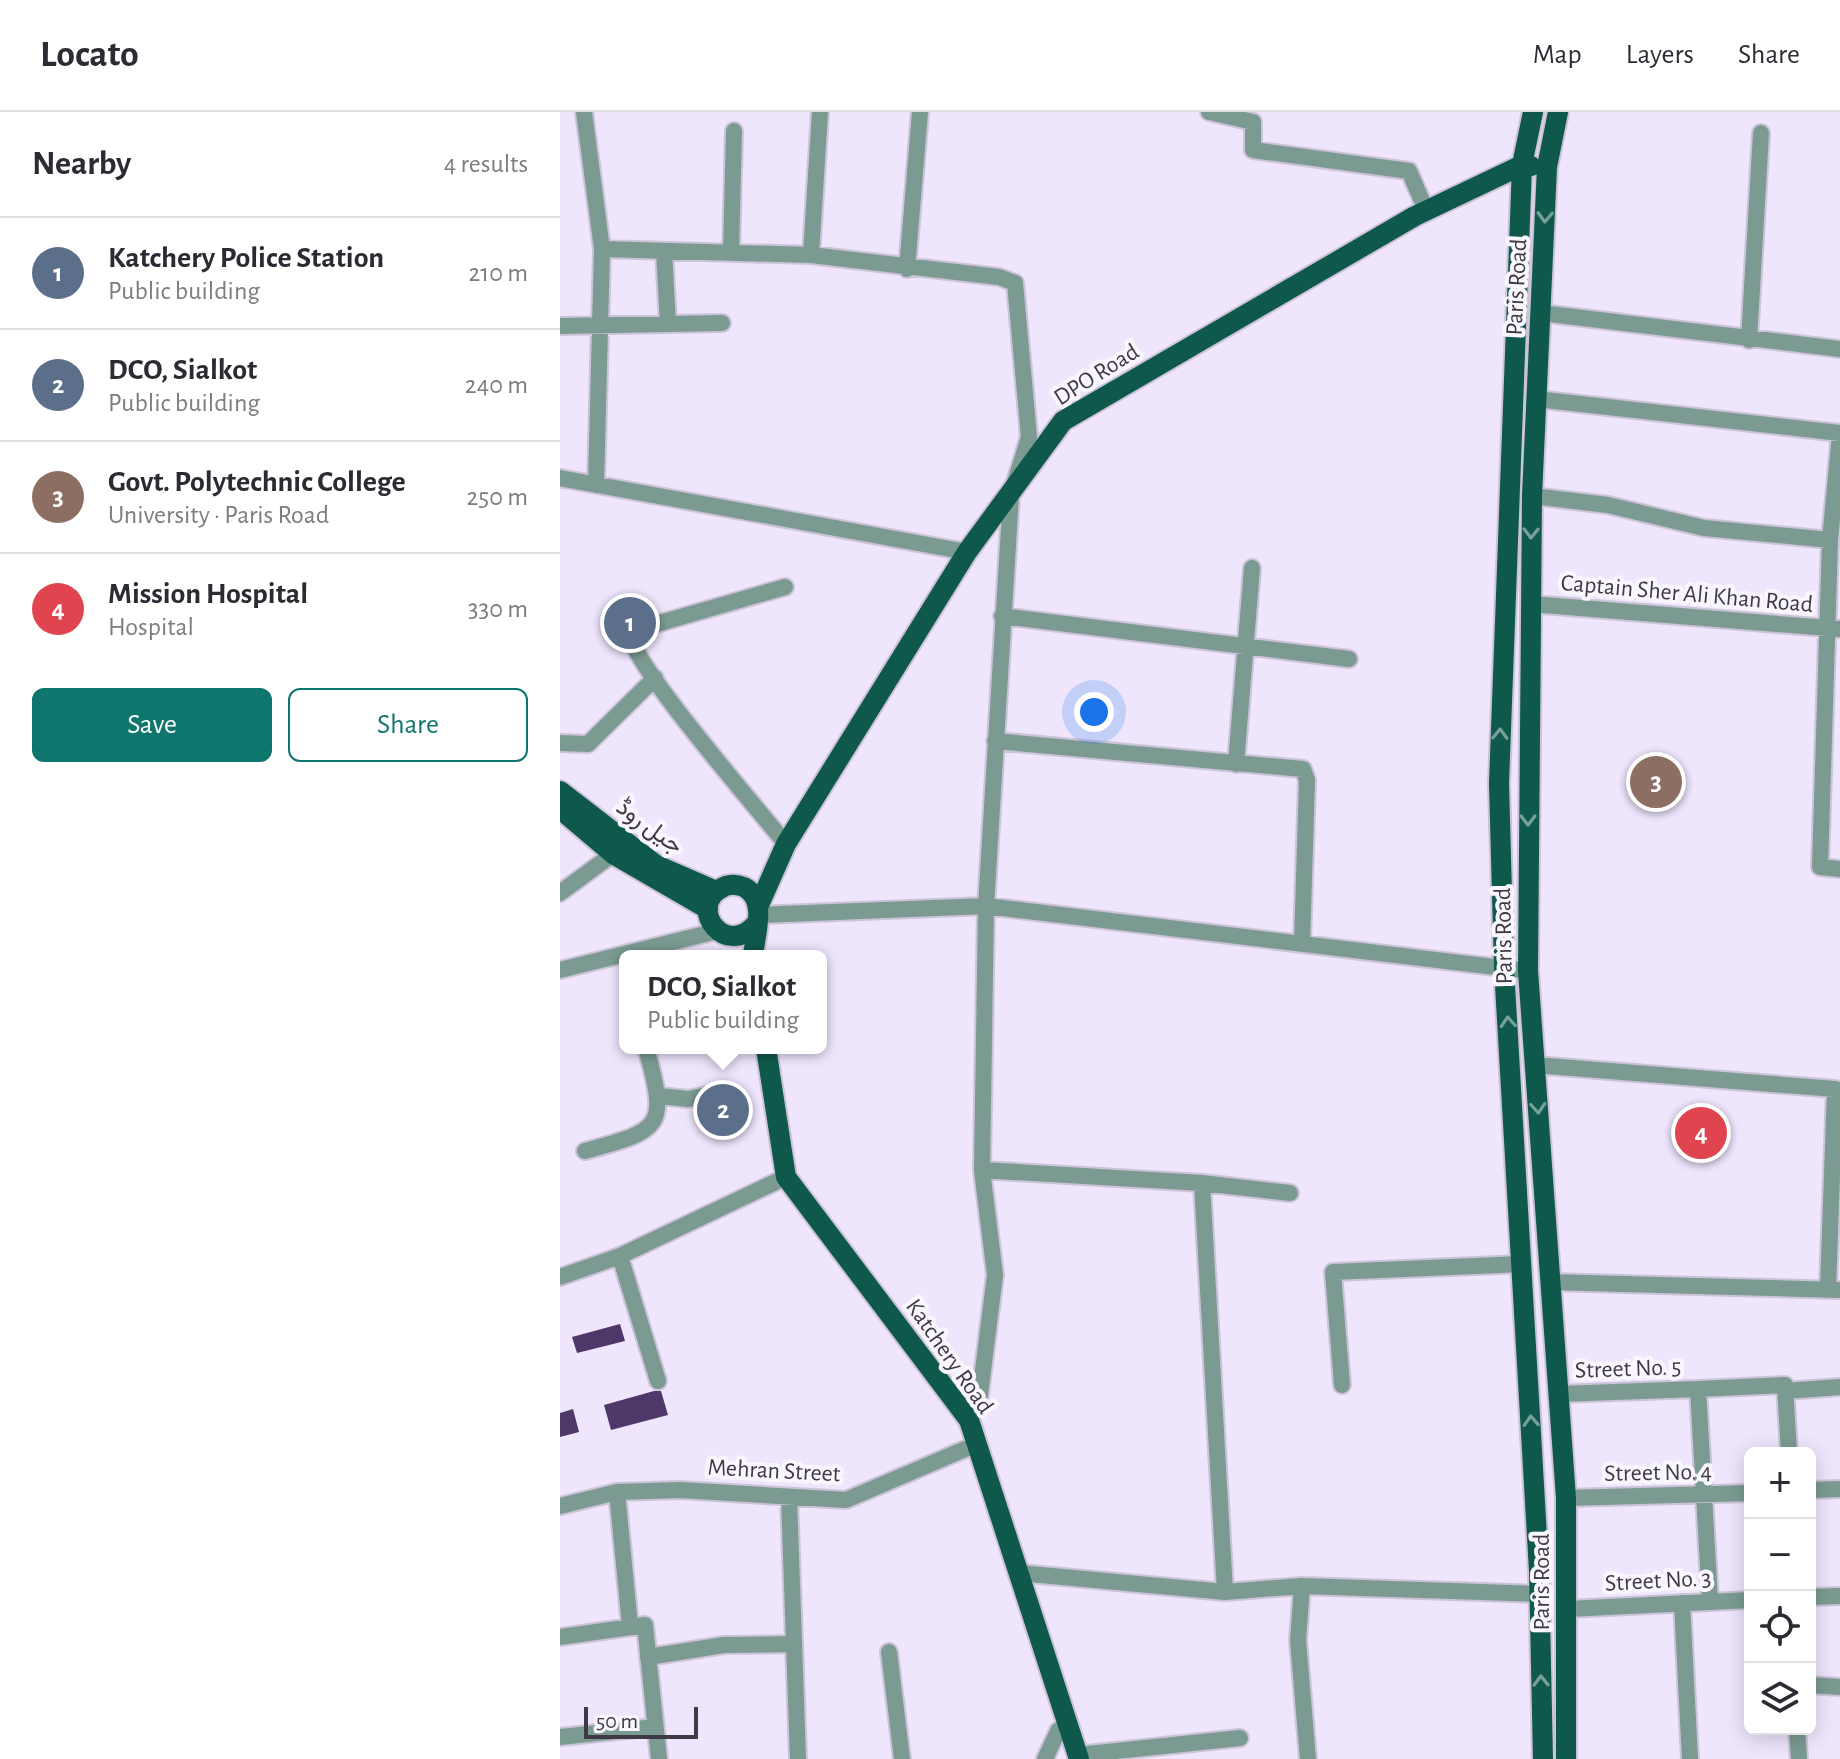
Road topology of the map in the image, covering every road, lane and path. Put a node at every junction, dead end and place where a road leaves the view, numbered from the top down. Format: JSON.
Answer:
{"nodes":[{"id":1,"x":584,"y":112,"type":"edge"},
{"id":2,"x":820,"y":112,"type":"edge"},
{"id":3,"x":920,"y":112,"type":"edge"},
{"id":4,"x":1209,"y":112,"type":"edge"},
{"id":5,"x":1533,"y":112,"type":"edge"},
{"id":6,"x":1558,"y":112,"type":"edge"},
{"id":7,"x":734,"y":131,"type":"dead end"},
{"id":8,"x":1761,"y":133,"type":"dead end"},
{"id":9,"x":1522,"y":165,"type":"junction"},
{"id":10,"x":1547,"y":167,"type":"junction"},
{"id":11,"x":1426,"y":210,"type":"junction"},
{"id":12,"x":602,"y":249,"type":"junction"},
{"id":13,"x":664,"y":251,"type":"junction"},
{"id":14,"x":731,"y":253,"type":"junction"},
{"id":15,"x":811,"y":255,"type":"junction"},
{"id":16,"x":907,"y":269,"type":"junction"},
{"id":17,"x":1541,"y":313,"type":"junction"},
{"id":18,"x":722,"y":323,"type":"dead end"},
{"id":19,"x":668,"y":324,"type":"junction"},
{"id":20,"x":602,"y":325,"type":"junction"},
{"id":21,"x":560,"y":326,"type":"edge"},
{"id":22,"x":1749,"y":340,"type":"junction"},
{"id":23,"x":1840,"y":349,"type":"edge"},
{"id":24,"x":1536,"y":399,"type":"junction"},
{"id":25,"x":1840,"y":434,"type":"edge"},
{"id":26,"x":560,"y":478,"type":"edge"},
{"id":27,"x":596,"y":485,"type":"junction"},
{"id":28,"x":1011,"y":495,"type":"junction"},
{"id":29,"x":1532,"y":496,"type":"junction"},
{"id":30,"x":1838,"y":500,"type":"edge"},
{"id":31,"x":1830,"y":540,"type":"junction"},
{"id":32,"x":967,"y":552,"type":"junction"},
{"id":33,"x":1252,"y":568,"type":"dead end"},
{"id":34,"x":785,"y":587,"type":"dead end"},
{"id":35,"x":1531,"y":604,"type":"junction"},
{"id":36,"x":1002,"y":616,"type":"junction"},
{"id":37,"x":1833,"y":628,"type":"edge"},
{"id":38,"x":1247,"y":646,"type":"junction"},
{"id":39,"x":1349,"y":659,"type":"dead end"},
{"id":40,"x":655,"y":678,"type":"junction"},
{"id":41,"x":995,"y":741,"type":"junction"},
{"id":42,"x":560,"y":743,"type":"edge"},
{"id":43,"x":1236,"y":764,"type":"junction"},
{"id":44,"x":1499,"y":783,"type":"junction"},
{"id":45,"x":1528,"y":785,"type":"junction"},
{"id":46,"x":560,"y":791,"type":"edge"},
{"id":47,"x":560,"y":809,"type":"edge"},
{"id":48,"x":786,"y":844,"type":"junction"},
{"id":49,"x":613,"y":854,"type":"junction"},
{"id":50,"x":1840,"y":869,"type":"edge"},
{"id":51,"x":769,"y":875,"type":"junction"},
{"id":52,"x":743,"y":887,"type":"junction"},
{"id":53,"x":560,"y":893,"type":"edge"},
{"id":54,"x":712,"y":900,"type":"junction"},
{"id":55,"x":986,"y":906,"type":"junction"},
{"id":56,"x":754,"y":920,"type":"junction"},
{"id":57,"x":717,"y":931,"type":"junction"},
{"id":58,"x":1302,"y":944,"type":"junction"},
{"id":59,"x":661,"y":950,"type":"edge"},
{"id":60,"x":752,"y":950,"type":"edge"},
{"id":61,"x":619,"y":963,"type":"edge"},
{"id":62,"x":1504,"y":968,"type":"junction"},
{"id":63,"x":560,"y":970,"type":"edge"},
{"id":64,"x":1528,"y":971,"type":"junction"},
{"id":65,"x":648,"y":1054,"type":"edge"},
{"id":66,"x":767,"y":1054,"type":"edge"},
{"id":67,"x":1535,"y":1065,"type":"junction"},
{"id":68,"x":727,"y":1091,"type":"dead end"},
{"id":69,"x":660,"y":1096,"type":"junction"},
{"id":70,"x":585,"y":1151,"type":"dead end"},
{"id":71,"x":982,"y":1170,"type":"junction"},
{"id":72,"x":786,"y":1177,"type":"junction"},
{"id":73,"x":1202,"y":1183,"type":"junction"},
{"id":74,"x":1290,"y":1193,"type":"dead end"},
{"id":75,"x":620,"y":1256,"type":"junction"},
{"id":76,"x":1522,"y":1264,"type":"junction"},
{"id":77,"x":560,"y":1277,"type":"edge"},
{"id":78,"x":1549,"y":1282,"type":"junction"},
{"id":79,"x":1834,"y":1290,"type":"edge"},
{"id":80,"x":658,"y":1381,"type":"dead end"},
{"id":81,"x":1342,"y":1385,"type":"dead end"},
{"id":82,"x":1840,"y":1387,"type":"edge"},
{"id":83,"x":1698,"y":1389,"type":"junction"},
{"id":84,"x":1786,"y":1391,"type":"junction"},
{"id":85,"x":1559,"y":1394,"type":"junction"},
{"id":86,"x":969,"y":1420,"type":"junction"},
{"id":87,"x":977,"y":1444,"type":"junction"},
{"id":88,"x":1789,"y":1447,"type":"edge"},
{"id":89,"x":1840,"y":1489,"type":"edge"},
{"id":90,"x":1816,"y":1490,"type":"edge"},
{"id":91,"x":617,"y":1492,"type":"junction"},
{"id":92,"x":1744,"y":1493,"type":"edge"},
{"id":93,"x":1704,"y":1496,"type":"junction"},
{"id":94,"x":789,"y":1497,"type":"junction"},
{"id":95,"x":1566,"y":1498,"type":"junction"},
{"id":96,"x":560,"y":1506,"type":"edge"},
{"id":97,"x":1019,"y":1573,"type":"junction"},
{"id":98,"x":1302,"y":1586,"type":"junction"},
{"id":99,"x":1225,"y":1592,"type":"junction"},
{"id":100,"x":1540,"y":1594,"type":"junction"},
{"id":101,"x":1840,"y":1596,"type":"edge"},
{"id":102,"x":1816,"y":1597,"type":"edge"},
{"id":103,"x":1744,"y":1600,"type":"edge"},
{"id":104,"x":1710,"y":1601,"type":"junction"},
{"id":105,"x":1682,"y":1603,"type":"junction"},
{"id":106,"x":1568,"y":1609,"type":"junction"},
{"id":107,"x":630,"y":1626,"type":"junction"},
{"id":108,"x":560,"y":1637,"type":"edge"},
{"id":109,"x":793,"y":1644,"type":"junction"},
{"id":110,"x":889,"y":1652,"type":"dead end"},
{"id":111,"x":648,"y":1657,"type":"junction"},
{"id":112,"x":1816,"y":1685,"type":"edge"},
{"id":113,"x":1840,"y":1687,"type":"edge"},
{"id":114,"x":1066,"y":1725,"type":"junction"},
{"id":115,"x":655,"y":1727,"type":"junction"},
{"id":116,"x":1797,"y":1735,"type":"edge"},
{"id":117,"x":560,"y":1737,"type":"edge"},
{"id":118,"x":1240,"y":1738,"type":"dead end"},
{"id":119,"x":1078,"y":1757,"type":"edge"},
{"id":120,"x":659,"y":1759,"type":"edge"},
{"id":121,"x":798,"y":1759,"type":"edge"},
{"id":122,"x":902,"y":1759,"type":"edge"},
{"id":123,"x":1045,"y":1759,"type":"edge"},
{"id":124,"x":1308,"y":1759,"type":"edge"},
{"id":125,"x":1543,"y":1759,"type":"edge"},
{"id":126,"x":1566,"y":1759,"type":"edge"},
{"id":127,"x":1690,"y":1759,"type":"edge"},
{"id":128,"x":1799,"y":1759,"type":"edge"}],
"edges":[{"from":1,"to":12,"type":"street"},
{"from":2,"to":15,"type":"street"},
{"from":3,"to":16,"type":"street"},
{"from":4,"to":11,"type":"street"},
{"from":5,"to":9,"type":"main road","name":"Paris Road"},
{"from":6,"to":10,"type":"main road","name":"Paris Road"},
{"from":7,"to":14,"type":"street"},
{"from":8,"to":22,"type":"street"},
{"from":9,"to":10,"type":"main road","name":"DPO Road"},
{"from":9,"to":11,"type":"main road","name":"DPO Road"},
{"from":44,"to":9,"type":"main road","name":"Paris Road","one_way":true},
{"from":10,"to":17,"type":"main road","name":"Paris Road","one_way":true},
{"from":11,"to":28,"type":"main road","name":"DPO Road"},
{"from":12,"to":13,"type":"street"},
{"from":12,"to":20,"type":"street"},
{"from":13,"to":14,"type":"street"},
{"from":13,"to":19,"type":"street"},
{"from":14,"to":15,"type":"street"},
{"from":15,"to":16,"type":"street"},
{"from":16,"to":28,"type":"street"},
{"from":17,"to":22,"type":"street"},
{"from":17,"to":24,"type":"main road","name":"Paris Road"},
{"from":18,"to":19,"type":"street"},
{"from":19,"to":20,"type":"street"},
{"from":20,"to":21,"type":"street"},
{"from":20,"to":27,"type":"street"},
{"from":22,"to":23,"type":"street"},
{"from":24,"to":25,"type":"street"},
{"from":24,"to":29,"type":"main road","name":"Paris Road"},
{"from":25,"to":30,"type":"street"},
{"from":26,"to":27,"type":"street"},
{"from":27,"to":32,"type":"street"},
{"from":28,"to":32,"type":"main road","name":"DPO Road"},
{"from":28,"to":36,"type":"street"},
{"from":29,"to":31,"type":"street"},
{"from":29,"to":35,"type":"main road","name":"Paris Road","one_way":true},
{"from":30,"to":31,"type":"street"},
{"from":31,"to":37,"type":"street"},
{"from":32,"to":48,"type":"main road","name":"DPO Road"},
{"from":33,"to":38,"type":"street"},
{"from":34,"to":40,"type":"street"},
{"from":35,"to":37,"type":"street","name":"Captain Sher Ali Khan Road"},
{"from":35,"to":45,"type":"main road","name":"Paris Road"},
{"from":36,"to":38,"type":"street"},
{"from":36,"to":41,"type":"street"},
{"from":37,"to":50,"type":"street"},
{"from":38,"to":39,"type":"street"},
{"from":38,"to":43,"type":"street"},
{"from":40,"to":42,"type":"street"},
{"from":40,"to":48,"type":"street"},
{"from":41,"to":43,"type":"street"},
{"from":41,"to":55,"type":"street"},
{"from":43,"to":58,"type":"street"},
{"from":44,"to":45,"type":"main road"},
{"from":44,"to":62,"type":"main road","name":"Paris Road"},
{"from":45,"to":64,"type":"main road","name":"Paris Road","one_way":true},
{"from":46,"to":54,"type":"main road","name":"جیل روڈ"},
{"from":47,"to":49,"type":"main road","name":"جیل روڈ"},
{"from":48,"to":51,"type":"main road","name":"DPO Road"},
{"from":49,"to":53,"type":"street"},
{"from":49,"to":54,"type":"main road","name":"جیل روڈ"},
{"from":51,"to":52,"type":"main road"},
{"from":51,"to":56,"type":"main road","name":"DPO Road"},
{"from":52,"to":54,"type":"main road"},
{"from":52,"to":56,"type":"main road"},
{"from":54,"to":57,"type":"main road"},
{"from":55,"to":56,"type":"street"},
{"from":55,"to":58,"type":"street"},
{"from":55,"to":71,"type":"street"},
{"from":56,"to":57,"type":"main road"},
{"from":56,"to":60,"type":"main road","name":"DPO Road"},
{"from":57,"to":59,"type":"street"},
{"from":58,"to":62,"type":"street"},
{"from":61,"to":63,"type":"street"},
{"from":62,"to":64,"type":"street"},
{"from":76,"to":62,"type":"main road","name":"Paris Road","one_way":true},
{"from":64,"to":67,"type":"main road","name":"Paris Road"},
{"from":65,"to":69,"type":"street"},
{"from":66,"to":72,"type":"main road","name":"Katchery Road"},
{"from":67,"to":78,"type":"main road","name":"Paris Road","one_way":true},
{"from":67,"to":79,"type":"street"},
{"from":68,"to":69,"type":"street"},
{"from":69,"to":70,"type":"street"},
{"from":71,"to":73,"type":"street"},
{"from":71,"to":86,"type":"street"},
{"from":72,"to":75,"type":"street"},
{"from":72,"to":86,"type":"main road","name":"Katchery Road"},
{"from":73,"to":74,"type":"street"},
{"from":73,"to":99,"type":"street"},
{"from":75,"to":77,"type":"street"},
{"from":75,"to":80,"type":"street"},
{"from":76,"to":81,"type":"street"},
{"from":100,"to":76,"type":"main road","name":"Paris Road","one_way":true},
{"from":78,"to":79,"type":"street"},
{"from":78,"to":85,"type":"main road","name":"Paris Road"},
{"from":82,"to":84,"type":"street","name":"Street No. 5"},
{"from":83,"to":84,"type":"street","name":"Street No. 5"},
{"from":83,"to":85,"type":"street","name":"Street No. 5"},
{"from":83,"to":93,"type":"street"},
{"from":84,"to":88,"type":"street"},
{"from":85,"to":95,"type":"main road","name":"Paris Road"},
{"from":86,"to":87,"type":"main road","name":"Katchery Road"},
{"from":87,"to":94,"type":"street","name":"Mehran Street"},
{"from":87,"to":97,"type":"main road","name":"Katchery Road"},
{"from":89,"to":90,"type":"street"},
{"from":91,"to":94,"type":"street","name":"Mehran Street"},
{"from":91,"to":96,"type":"street","name":"Mehran Street"},
{"from":91,"to":107,"type":"street"},
{"from":92,"to":93,"type":"street","name":"Street No. 4"},
{"from":93,"to":95,"type":"street","name":"Street No. 4"},
{"from":93,"to":104,"type":"street"},
{"from":94,"to":109,"type":"street"},
{"from":95,"to":106,"type":"main road","name":"Paris Road"},
{"from":97,"to":99,"type":"street"},
{"from":97,"to":114,"type":"main road","name":"Katchery Road"},
{"from":98,"to":99,"type":"street"},
{"from":98,"to":100,"type":"street"},
{"from":98,"to":124,"type":"street"},
{"from":125,"to":100,"type":"main road","name":"Paris Road","one_way":true},
{"from":101,"to":102,"type":"street"},
{"from":103,"to":104,"type":"street","name":"Street No. 3"},
{"from":104,"to":105,"type":"street","name":"Street No. 3"},
{"from":105,"to":106,"type":"street","name":"Street No. 3"},
{"from":105,"to":127,"type":"street"},
{"from":106,"to":126,"type":"main road","name":"Paris Road"},
{"from":107,"to":108,"type":"street"},
{"from":107,"to":111,"type":"street"},
{"from":109,"to":111,"type":"street"},
{"from":109,"to":121,"type":"street"},
{"from":110,"to":122,"type":"street"},
{"from":111,"to":115,"type":"street"},
{"from":112,"to":113,"type":"street"},
{"from":114,"to":119,"type":"main road","name":"Katchery Road"},
{"from":114,"to":123,"type":"street"},
{"from":115,"to":117,"type":"street"},
{"from":115,"to":120,"type":"street"},
{"from":116,"to":128,"type":"street"},
{"from":118,"to":119,"type":"street"}]}
